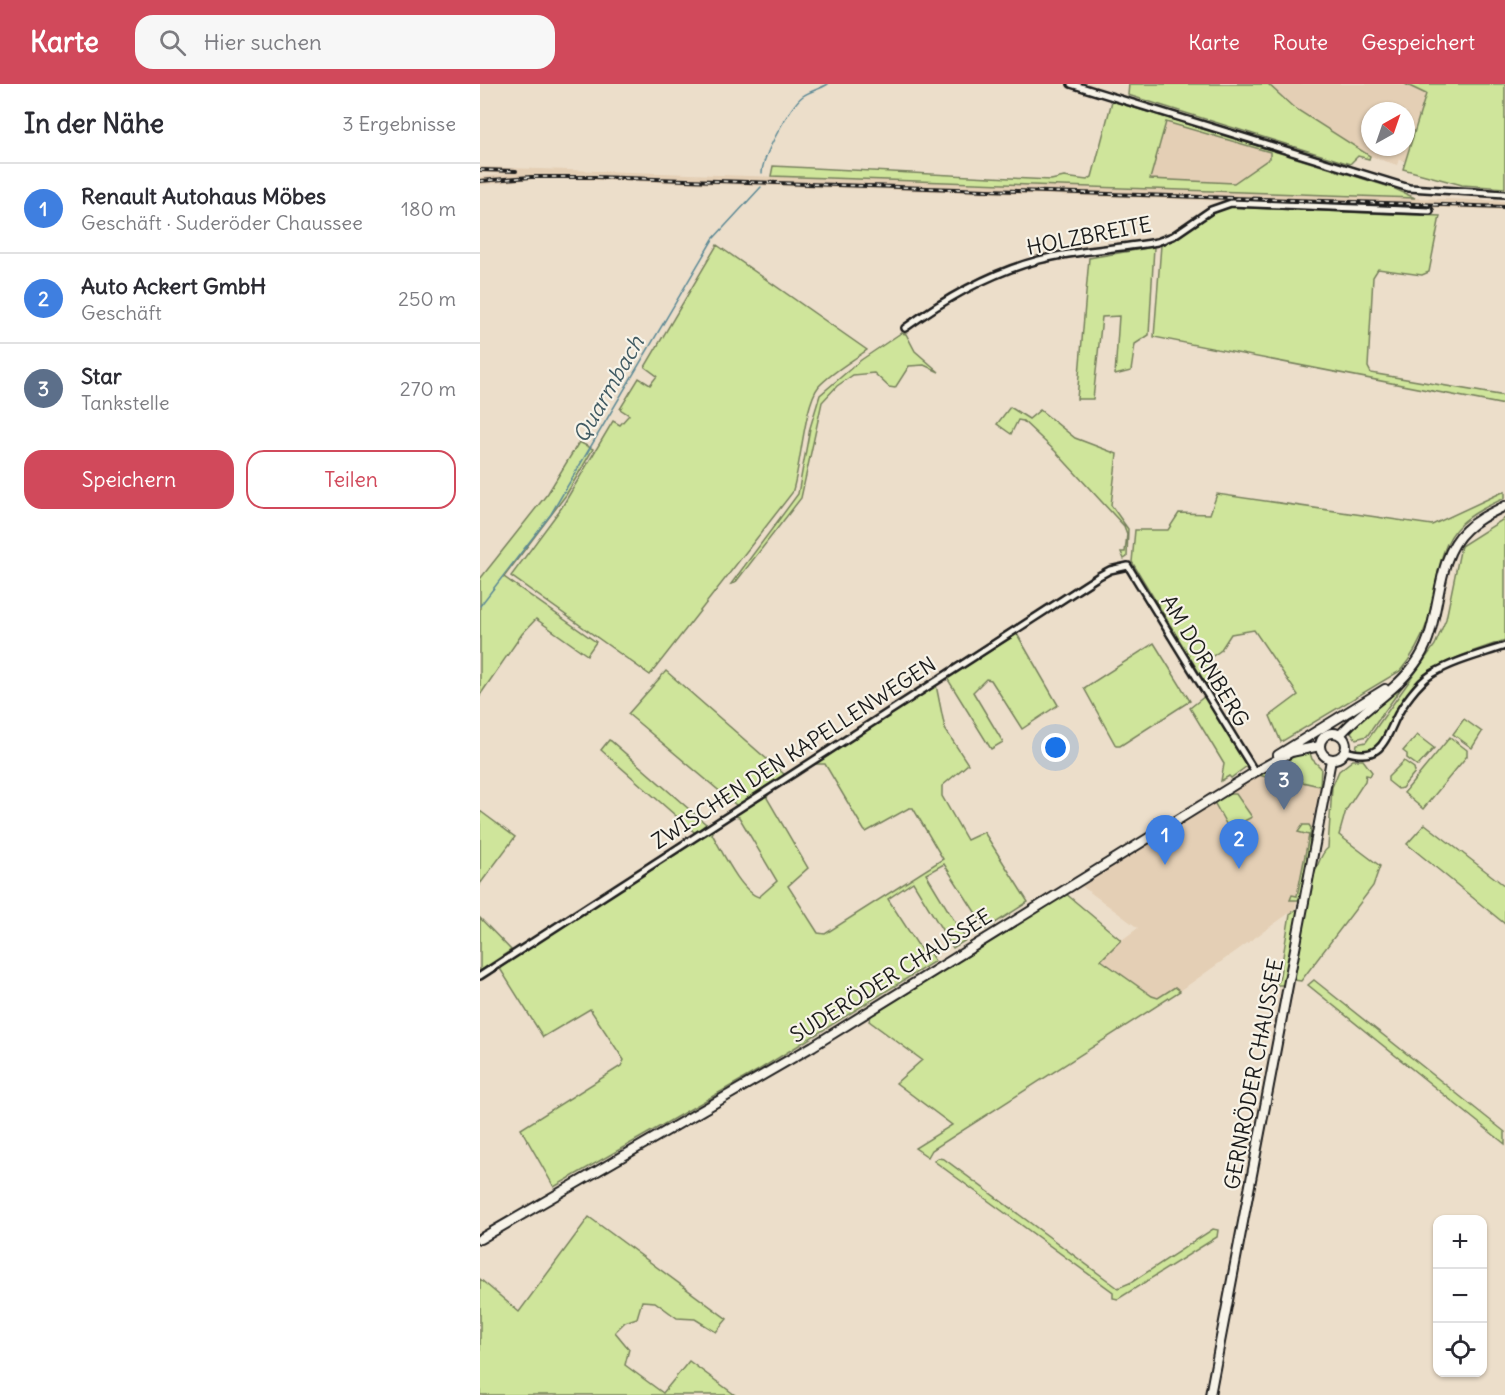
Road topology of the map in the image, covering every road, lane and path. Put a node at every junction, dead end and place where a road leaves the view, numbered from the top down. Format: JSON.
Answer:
{"nodes":[{"id":1,"x":1071,"y":84,"type":"edge"},
{"id":2,"x":1505,"y":194,"type":"edge"},
{"id":3,"x":1430,"y":211,"type":"dead end"},
{"id":4,"x":905,"y":328,"type":"dead end"},
{"id":5,"x":1505,"y":506,"type":"edge"},
{"id":6,"x":1128,"y":566,"type":"joint"},
{"id":7,"x":1505,"y":646,"type":"edge"},
{"id":8,"x":1395,"y":686,"type":"junction"},
{"id":9,"x":1340,"y":735,"type":"junction"},
{"id":10,"x":1320,"y":746,"type":"junction"},
{"id":11,"x":1345,"y":751,"type":"junction"},
{"id":12,"x":1331,"y":759,"type":"junction"},
{"id":13,"x":1275,"y":760,"type":"junction"},
{"id":14,"x":1255,"y":772,"type":"junction"},
{"id":15,"x":480,"y":976,"type":"edge"},
{"id":16,"x":480,"y":1239,"type":"edge"},
{"id":17,"x":1210,"y":1395,"type":"edge"}],
"edges":[{"from":1,"to":2,"type":"street"},
{"from":3,"to":4,"type":"street","name":"HOLZBREITE"},
{"from":5,"to":8,"type":"street"},
{"from":6,"to":14,"type":"street","name":"AM DORNBERG"},
{"from":6,"to":15,"type":"street","name":"ZWISCHEN DEN KAPELLENWEGEN"},
{"from":7,"to":11,"type":"street"},
{"from":8,"to":9,"type":"street"},
{"from":8,"to":13,"type":"street"},
{"from":9,"to":10,"type":"street"},
{"from":9,"to":11,"type":"street"},
{"from":10,"to":12,"type":"street"},
{"from":10,"to":13,"type":"street","name":"SUDERÖDER CHAUSSEE"},
{"from":11,"to":12,"type":"street"},
{"from":12,"to":17,"type":"street","name":"GERNRÖDER CHAUSSEE"},
{"from":13,"to":14,"type":"street","name":"SUDERÖDER CHAUSSEE"},
{"from":14,"to":16,"type":"street","name":"SUDERÖDER CHAUSSEE"}]}
